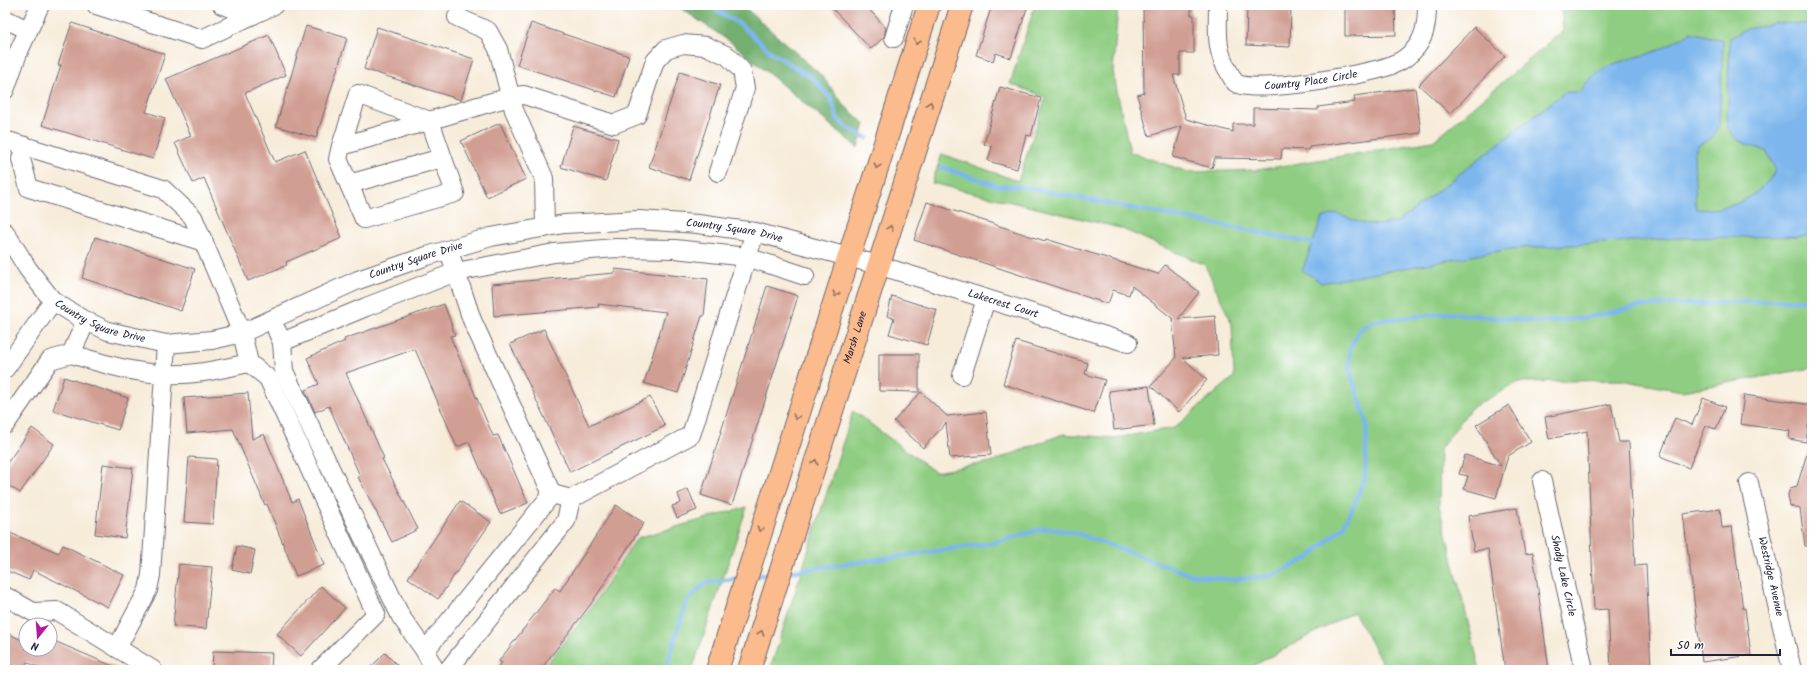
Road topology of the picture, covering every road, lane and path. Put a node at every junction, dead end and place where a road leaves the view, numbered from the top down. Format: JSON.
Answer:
{"nodes":[{"id":1,"x":40,"y":5,"type":"edge"},
{"id":2,"x":96,"y":5,"type":"edge"},
{"id":3,"x":222,"y":5,"type":"edge"},
{"id":4,"x":274,"y":5,"type":"edge"},
{"id":5,"x":904,"y":5,"type":"edge"},
{"id":6,"x":929,"y":5,"type":"edge"},
{"id":7,"x":962,"y":5,"type":"edge"},
{"id":8,"x":1218,"y":5,"type":"edge"},
{"id":9,"x":1427,"y":5,"type":"edge"},
{"id":10,"x":253,"y":15,"type":"junction"},
{"id":11,"x":457,"y":17,"type":"dead end"},
{"id":12,"x":5,"y":19,"type":"edge"},
{"id":13,"x":28,"y":30,"type":"junction"},
{"id":14,"x":894,"y":38,"type":"dead end"},
{"id":15,"x":5,"y":90,"type":"edge"},
{"id":16,"x":511,"y":96,"type":"junction"},
{"id":17,"x":430,"y":121,"type":"junction"},
{"id":18,"x":5,"y":140,"type":"edge"},
{"id":19,"x":25,"y":146,"type":"junction"},
{"id":20,"x":341,"y":146,"type":"junction"},
{"id":21,"x":442,"y":158,"type":"junction"},
{"id":22,"x":718,"y":172,"type":"dead end"},
{"id":23,"x":349,"y":184,"type":"junction"},
{"id":24,"x":545,"y":228,"type":"junction"},
{"id":25,"x":5,"y":232,"type":"edge"},
{"id":26,"x":755,"y":232,"type":"junction"},
{"id":27,"x":204,"y":242,"type":"junction"},
{"id":28,"x":448,"y":250,"type":"junction"},
{"id":29,"x":848,"y":256,"type":"junction"},
{"id":30,"x":747,"y":257,"type":"junction"},
{"id":31,"x":878,"y":265,"type":"junction"},
{"id":32,"x":456,"y":272,"type":"junction"},
{"id":33,"x":805,"y":276,"type":"dead end"},
{"id":34,"x":986,"y":299,"type":"junction"},
{"id":35,"x":53,"y":301,"type":"junction"},
{"id":36,"x":271,"y":319,"type":"junction"},
{"id":37,"x":86,"y":321,"type":"junction"},
{"id":38,"x":242,"y":333,"type":"junction"},
{"id":39,"x":282,"y":342,"type":"junction"},
{"id":40,"x":1128,"y":343,"type":"dead end"},
{"id":41,"x":166,"y":344,"type":"junction"},
{"id":42,"x":71,"y":354,"type":"junction"},
{"id":43,"x":249,"y":363,"type":"junction"},
{"id":44,"x":5,"y":370,"type":"edge"},
{"id":45,"x":164,"y":374,"type":"junction"},
{"id":46,"x":962,"y":375,"type":"dead end"},
{"id":47,"x":5,"y":425,"type":"edge"},
{"id":48,"x":1542,"y":481,"type":"dead end"},
{"id":49,"x":1750,"y":483,"type":"dead end"},
{"id":50,"x":552,"y":494,"type":"junction"},
{"id":51,"x":571,"y":499,"type":"junction"},
{"id":52,"x":5,"y":596,"type":"edge"},
{"id":53,"x":117,"y":648,"type":"junction"},
{"id":54,"x":424,"y":651,"type":"junction"},
{"id":55,"x":717,"y":669,"type":"edge"},
{"id":56,"x":153,"y":670,"type":"edge"},
{"id":57,"x":320,"y":670,"type":"edge"},
{"id":58,"x":435,"y":670,"type":"edge"},
{"id":59,"x":448,"y":670,"type":"edge"},
{"id":60,"x":749,"y":670,"type":"edge"},
{"id":61,"x":1584,"y":670,"type":"edge"},
{"id":62,"x":1792,"y":670,"type":"edge"}],
"edges":[{"from":1,"to":13,"type":"street"},
{"from":2,"to":10,"type":"street"},
{"from":3,"to":10,"type":"street"},
{"from":4,"to":10,"type":"street"},
{"from":5,"to":14,"type":"street"},
{"from":6,"to":29,"type":"main road","one_way":true},
{"from":31,"to":7,"type":"main road","name":"Marsh Lane","one_way":true},
{"from":8,"to":9,"type":"street","name":"Country Place Circle"},
{"from":11,"to":16,"type":"street"},
{"from":12,"to":13,"type":"street"},
{"from":13,"to":15,"type":"street"},
{"from":16,"to":17,"type":"street"},
{"from":16,"to":22,"type":"street"},
{"from":16,"to":24,"type":"street"},
{"from":17,"to":20,"type":"street"},
{"from":17,"to":20,"type":"street"},
{"from":17,"to":21,"type":"street"},
{"from":18,"to":19,"type":"street"},
{"from":19,"to":27,"type":"street"},
{"from":19,"to":27,"type":"street"},
{"from":20,"to":23,"type":"street"},
{"from":21,"to":23,"type":"street"},
{"from":21,"to":23,"type":"street"},
{"from":24,"to":26,"type":"street","name":"Country Square Drive"},
{"from":24,"to":28,"type":"street","name":"Country Square Drive"},
{"from":25,"to":35,"type":"street","name":"Country Square Drive"},
{"from":26,"to":29,"type":"street","name":"Country Square Drive"},
{"from":26,"to":30,"type":"street"},
{"from":27,"to":38,"type":"street"},
{"from":28,"to":32,"type":"street"},
{"from":28,"to":36,"type":"street","name":"Country Square Drive"},
{"from":29,"to":31,"type":"street","name":"Country Square Drive"},
{"from":29,"to":55,"type":"main road","one_way":true},
{"from":30,"to":32,"type":"street"},
{"from":30,"to":33,"type":"street"},
{"from":30,"to":51,"type":"street"},
{"from":31,"to":34,"type":"street","name":"Lakecrest Court"},
{"from":60,"to":31,"type":"main road","name":"Marsh Lane","one_way":true},
{"from":32,"to":39,"type":"street"},
{"from":32,"to":50,"type":"street"},
{"from":34,"to":40,"type":"street","name":"Lakecrest Court"},
{"from":34,"to":46,"type":"street"},
{"from":35,"to":37,"type":"street","name":"Country Square Drive"},
{"from":35,"to":44,"type":"street"},
{"from":36,"to":38,"type":"street","name":"Country Square Drive"},
{"from":36,"to":39,"type":"street"},
{"from":37,"to":41,"type":"street","name":"Country Square Drive"},
{"from":37,"to":42,"type":"street"},
{"from":38,"to":41,"type":"street","name":"Country Square Drive"},
{"from":38,"to":43,"type":"street"},
{"from":39,"to":54,"type":"street"},
{"from":41,"to":45,"type":"street"},
{"from":42,"to":45,"type":"street"},
{"from":42,"to":47,"type":"street"},
{"from":43,"to":45,"type":"street"},
{"from":43,"to":57,"type":"street"},
{"from":45,"to":53,"type":"street"},
{"from":48,"to":61,"type":"street","name":"Shady Lake Circle"},
{"from":49,"to":62,"type":"street","name":"Westridge Avenue"},
{"from":50,"to":51,"type":"street"},
{"from":50,"to":54,"type":"street"},
{"from":51,"to":59,"type":"street"},
{"from":52,"to":53,"type":"street"},
{"from":53,"to":56,"type":"street"},
{"from":54,"to":58,"type":"street"}]}
